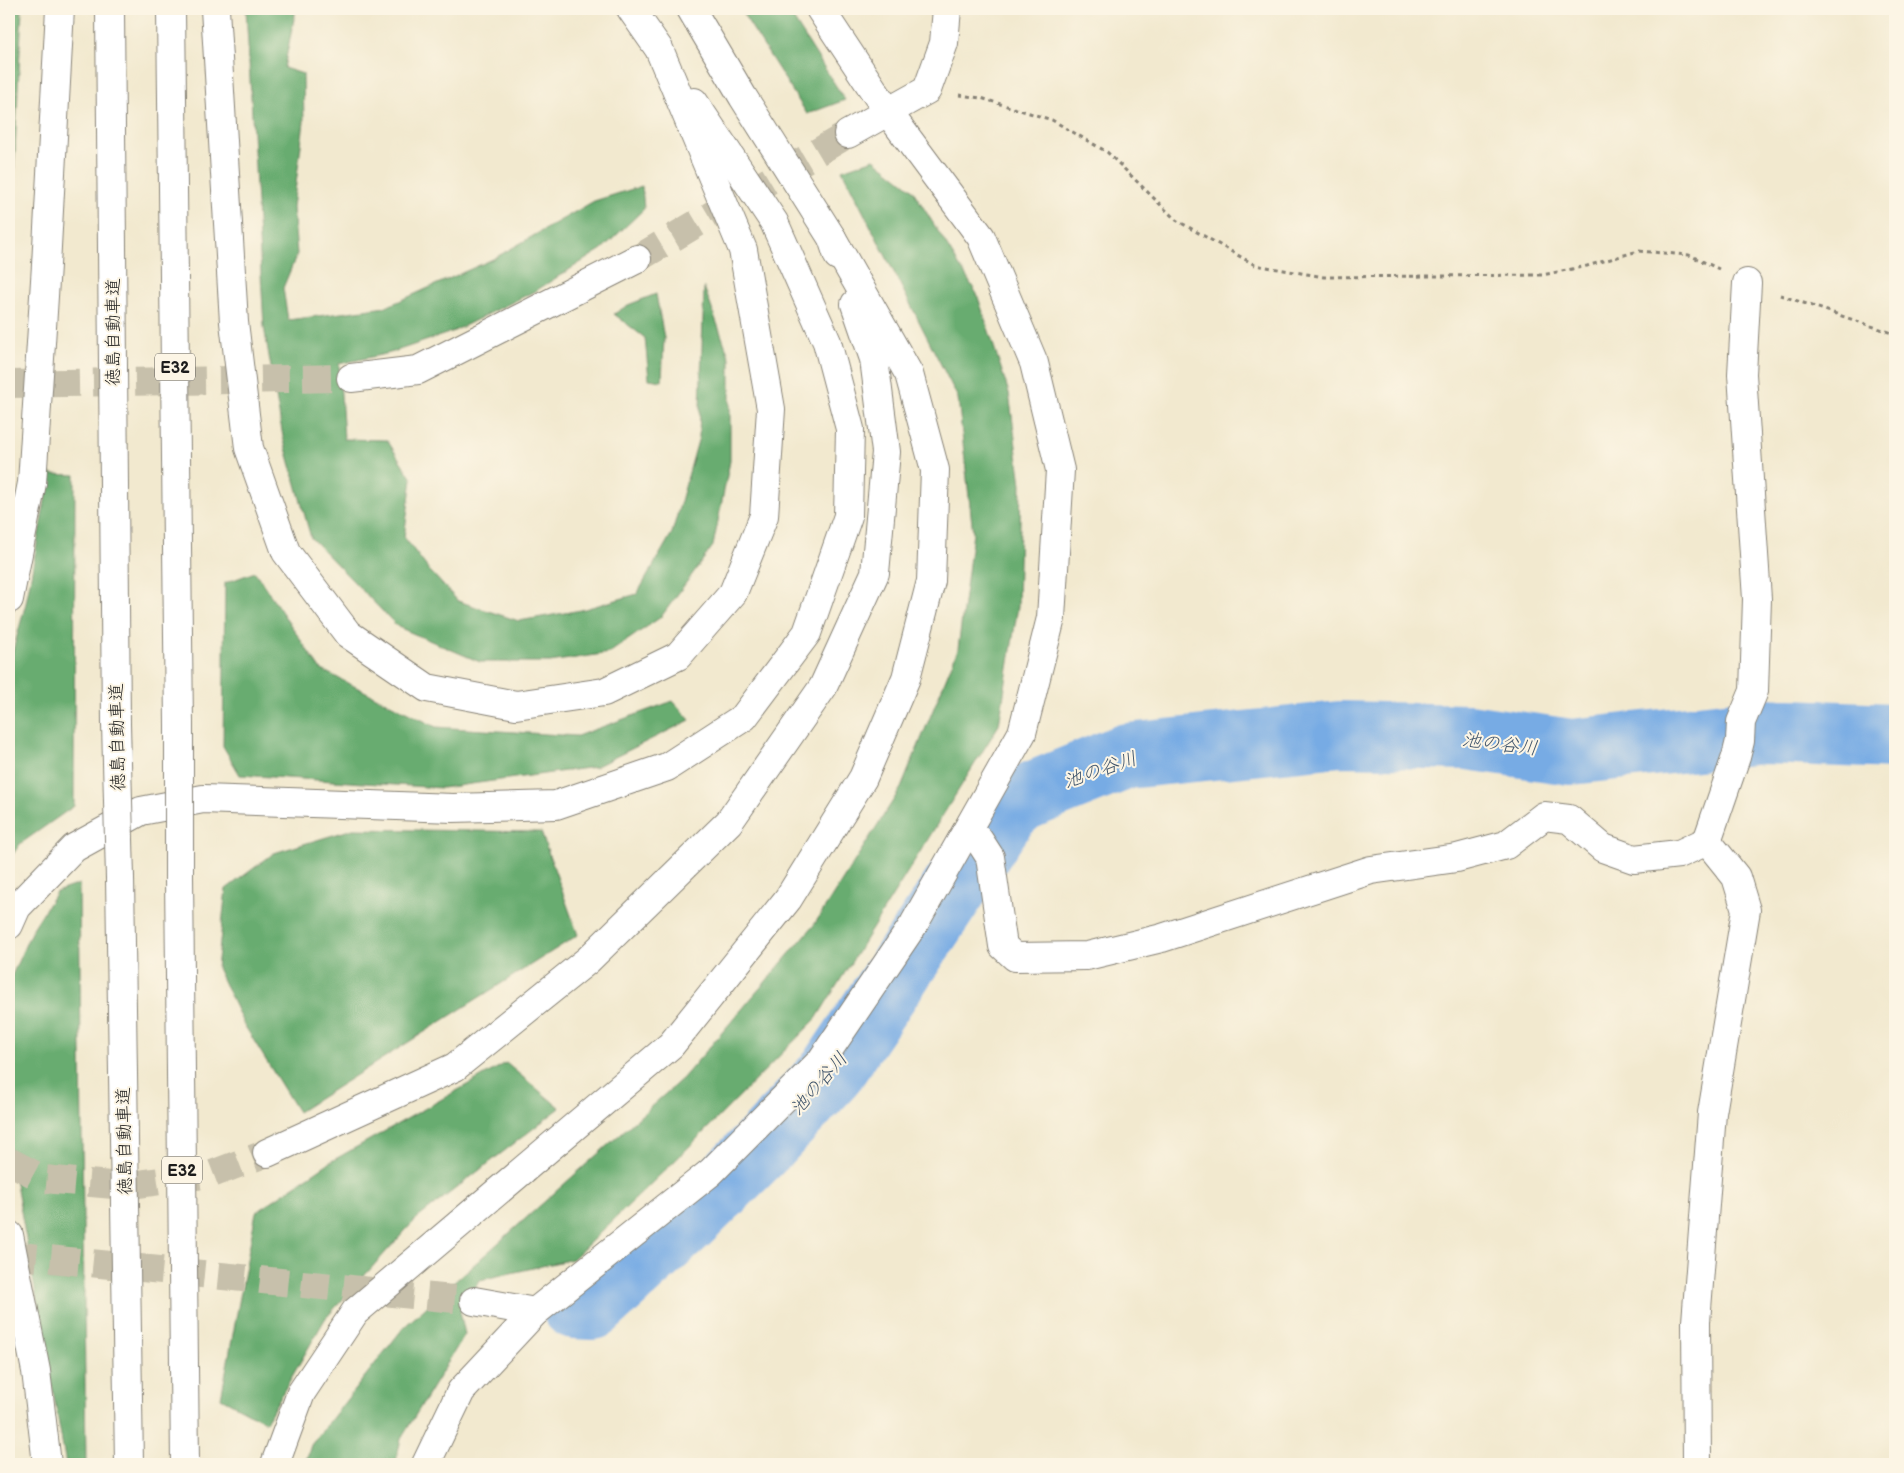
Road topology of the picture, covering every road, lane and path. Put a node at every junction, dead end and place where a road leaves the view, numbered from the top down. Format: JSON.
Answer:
{"nodes":[{"id":1,"x":60,"y":9,"type":"edge"},
{"id":2,"x":110,"y":9,"type":"edge"},
{"id":3,"x":171,"y":9,"type":"edge"},
{"id":4,"x":215,"y":9,"type":"edge"},
{"id":5,"x":631,"y":9,"type":"edge"},
{"id":6,"x":691,"y":9,"type":"edge"},
{"id":7,"x":820,"y":9,"type":"edge"},
{"id":8,"x":947,"y":9,"type":"edge"},
{"id":9,"x":659,"y":49,"type":"junction"},
{"id":10,"x":927,"y":90,"type":"junction"},
{"id":11,"x":888,"y":112,"type":"junction"},
{"id":12,"x":848,"y":134,"type":"tunnel mouth"},
{"id":13,"x":832,"y":238,"type":"junction"},
{"id":14,"x":637,"y":259,"type":"tunnel mouth"},
{"id":15,"x":1747,"y":283,"type":"junction"},
{"id":16,"x":1895,"y":334,"type":"edge"},
{"id":17,"x":351,"y":378,"type":"tunnel mouth"},
{"id":18,"x":9,"y":599,"type":"edge"},
{"id":19,"x":1707,"y":841,"type":"junction"},
{"id":20,"x":979,"y":843,"type":"junction"},
{"id":21,"x":9,"y":925,"type":"edge"},
{"id":22,"x":267,"y":1153,"type":"tunnel mouth"},
{"id":23,"x":9,"y":1236,"type":"edge"},
{"id":24,"x":474,"y":1301,"type":"tunnel mouth"},
{"id":25,"x":535,"y":1312,"type":"junction"},
{"id":26,"x":47,"y":1464,"type":"edge"},
{"id":27,"x":129,"y":1464,"type":"edge"},
{"id":28,"x":185,"y":1464,"type":"edge"},
{"id":29,"x":275,"y":1464,"type":"edge"},
{"id":30,"x":426,"y":1464,"type":"edge"},
{"id":31,"x":1697,"y":1464,"type":"edge"}],
"edges":[{"from":1,"to":18,"type":"main road"},
{"from":2,"to":27,"type":"main road","name":"徳島自動車道","bridge":true},
{"from":3,"to":28,"type":"main road","number":"E32","bridge":true},
{"from":4,"to":9,"type":"main road"},
{"from":5,"to":9,"type":"main road"},
{"from":6,"to":13,"type":"main road"},
{"from":7,"to":11,"type":"main road"},
{"from":8,"to":10,"type":"main road"},
{"from":9,"to":21,"type":"main road"},
{"from":10,"to":11,"type":"main road"},
{"from":10,"to":15,"type":"path"},
{"from":11,"to":12,"type":"main road"},
{"from":11,"to":20,"type":"main road"},
{"from":13,"to":22,"type":"main road"},
{"from":13,"to":29,"type":"main road"},
{"from":14,"to":17,"type":"main road"},
{"from":15,"to":16,"type":"path"},
{"from":15,"to":19,"type":"main road"},
{"from":19,"to":20,"type":"main road"},
{"from":19,"to":31,"type":"main road"},
{"from":20,"to":25,"type":"main road"},
{"from":23,"to":26,"type":"main road"},
{"from":24,"to":25,"type":"main road"},
{"from":25,"to":30,"type":"main road"}]}
